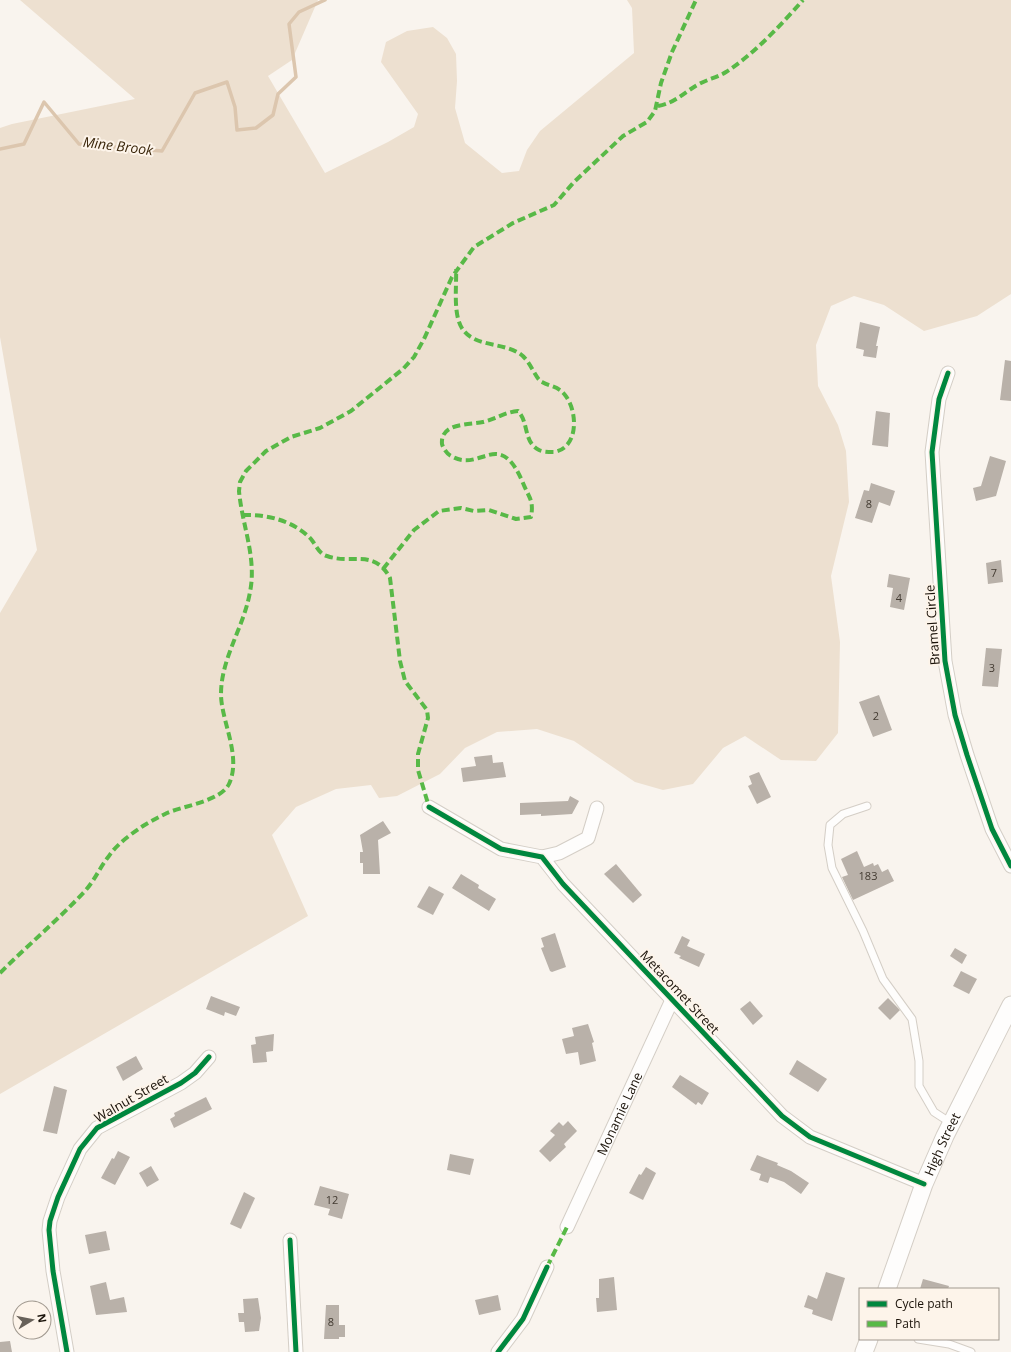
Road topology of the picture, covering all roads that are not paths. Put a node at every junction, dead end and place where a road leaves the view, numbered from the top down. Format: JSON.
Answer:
{"nodes":[{"id":1,"x":948,"y":373,"type":"dead end"},
{"id":2,"x":867,"y":806,"type":"dead end"},
{"id":3,"x":429,"y":807,"type":"dead end"},
{"id":4,"x":597,"y":808,"type":"dead end"},
{"id":5,"x":542,"y":857,"type":"junction"},
{"id":6,"x":1011,"y":866,"type":"edge"},
{"id":7,"x":672,"y":1000,"type":"junction"},
{"id":8,"x":1009,"y":1014,"type":"edge"},
{"id":9,"x":209,"y":1057,"type":"dead end"},
{"id":10,"x":951,"y":1123,"type":"junction"},
{"id":11,"x":924,"y":1184,"type":"junction"},
{"id":12,"x":567,"y":1227,"type":"dead end"},
{"id":13,"x":290,"y":1240,"type":"dead end"},
{"id":14,"x":547,"y":1267,"type":"dead end"},
{"id":15,"x":887,"y":1288,"type":"edge"},
{"id":16,"x":869,"y":1340,"type":"edge"},
{"id":17,"x":924,"y":1340,"type":"edge"},
{"id":18,"x":67,"y":1352,"type":"edge"},
{"id":19,"x":296,"y":1352,"type":"edge"},
{"id":20,"x":498,"y":1352,"type":"edge"},
{"id":21,"x":864,"y":1352,"type":"edge"},
{"id":22,"x":971,"y":1352,"type":"edge"}],
"edges":[{"from":1,"to":6,"type":"street","name":"Bramel Circle"},
{"from":2,"to":10,"type":"lane"},
{"from":3,"to":5,"type":"street"},
{"from":4,"to":5,"type":"street"},
{"from":5,"to":7,"type":"street","name":"Metacomet Street"},
{"from":7,"to":11,"type":"street","name":"Metacomet Street"},
{"from":7,"to":12,"type":"street","name":"Monamie Lane"},
{"from":8,"to":10,"type":"street","name":"High Street"},
{"from":9,"to":18,"type":"street","name":"Walnut Street"},
{"from":10,"to":11,"type":"street","name":"High Street"},
{"from":11,"to":15,"type":"street","name":"High Street"},
{"from":13,"to":19,"type":"street"},
{"from":14,"to":20,"type":"street"},
{"from":16,"to":21,"type":"street"},
{"from":17,"to":22,"type":"lane"}]}
